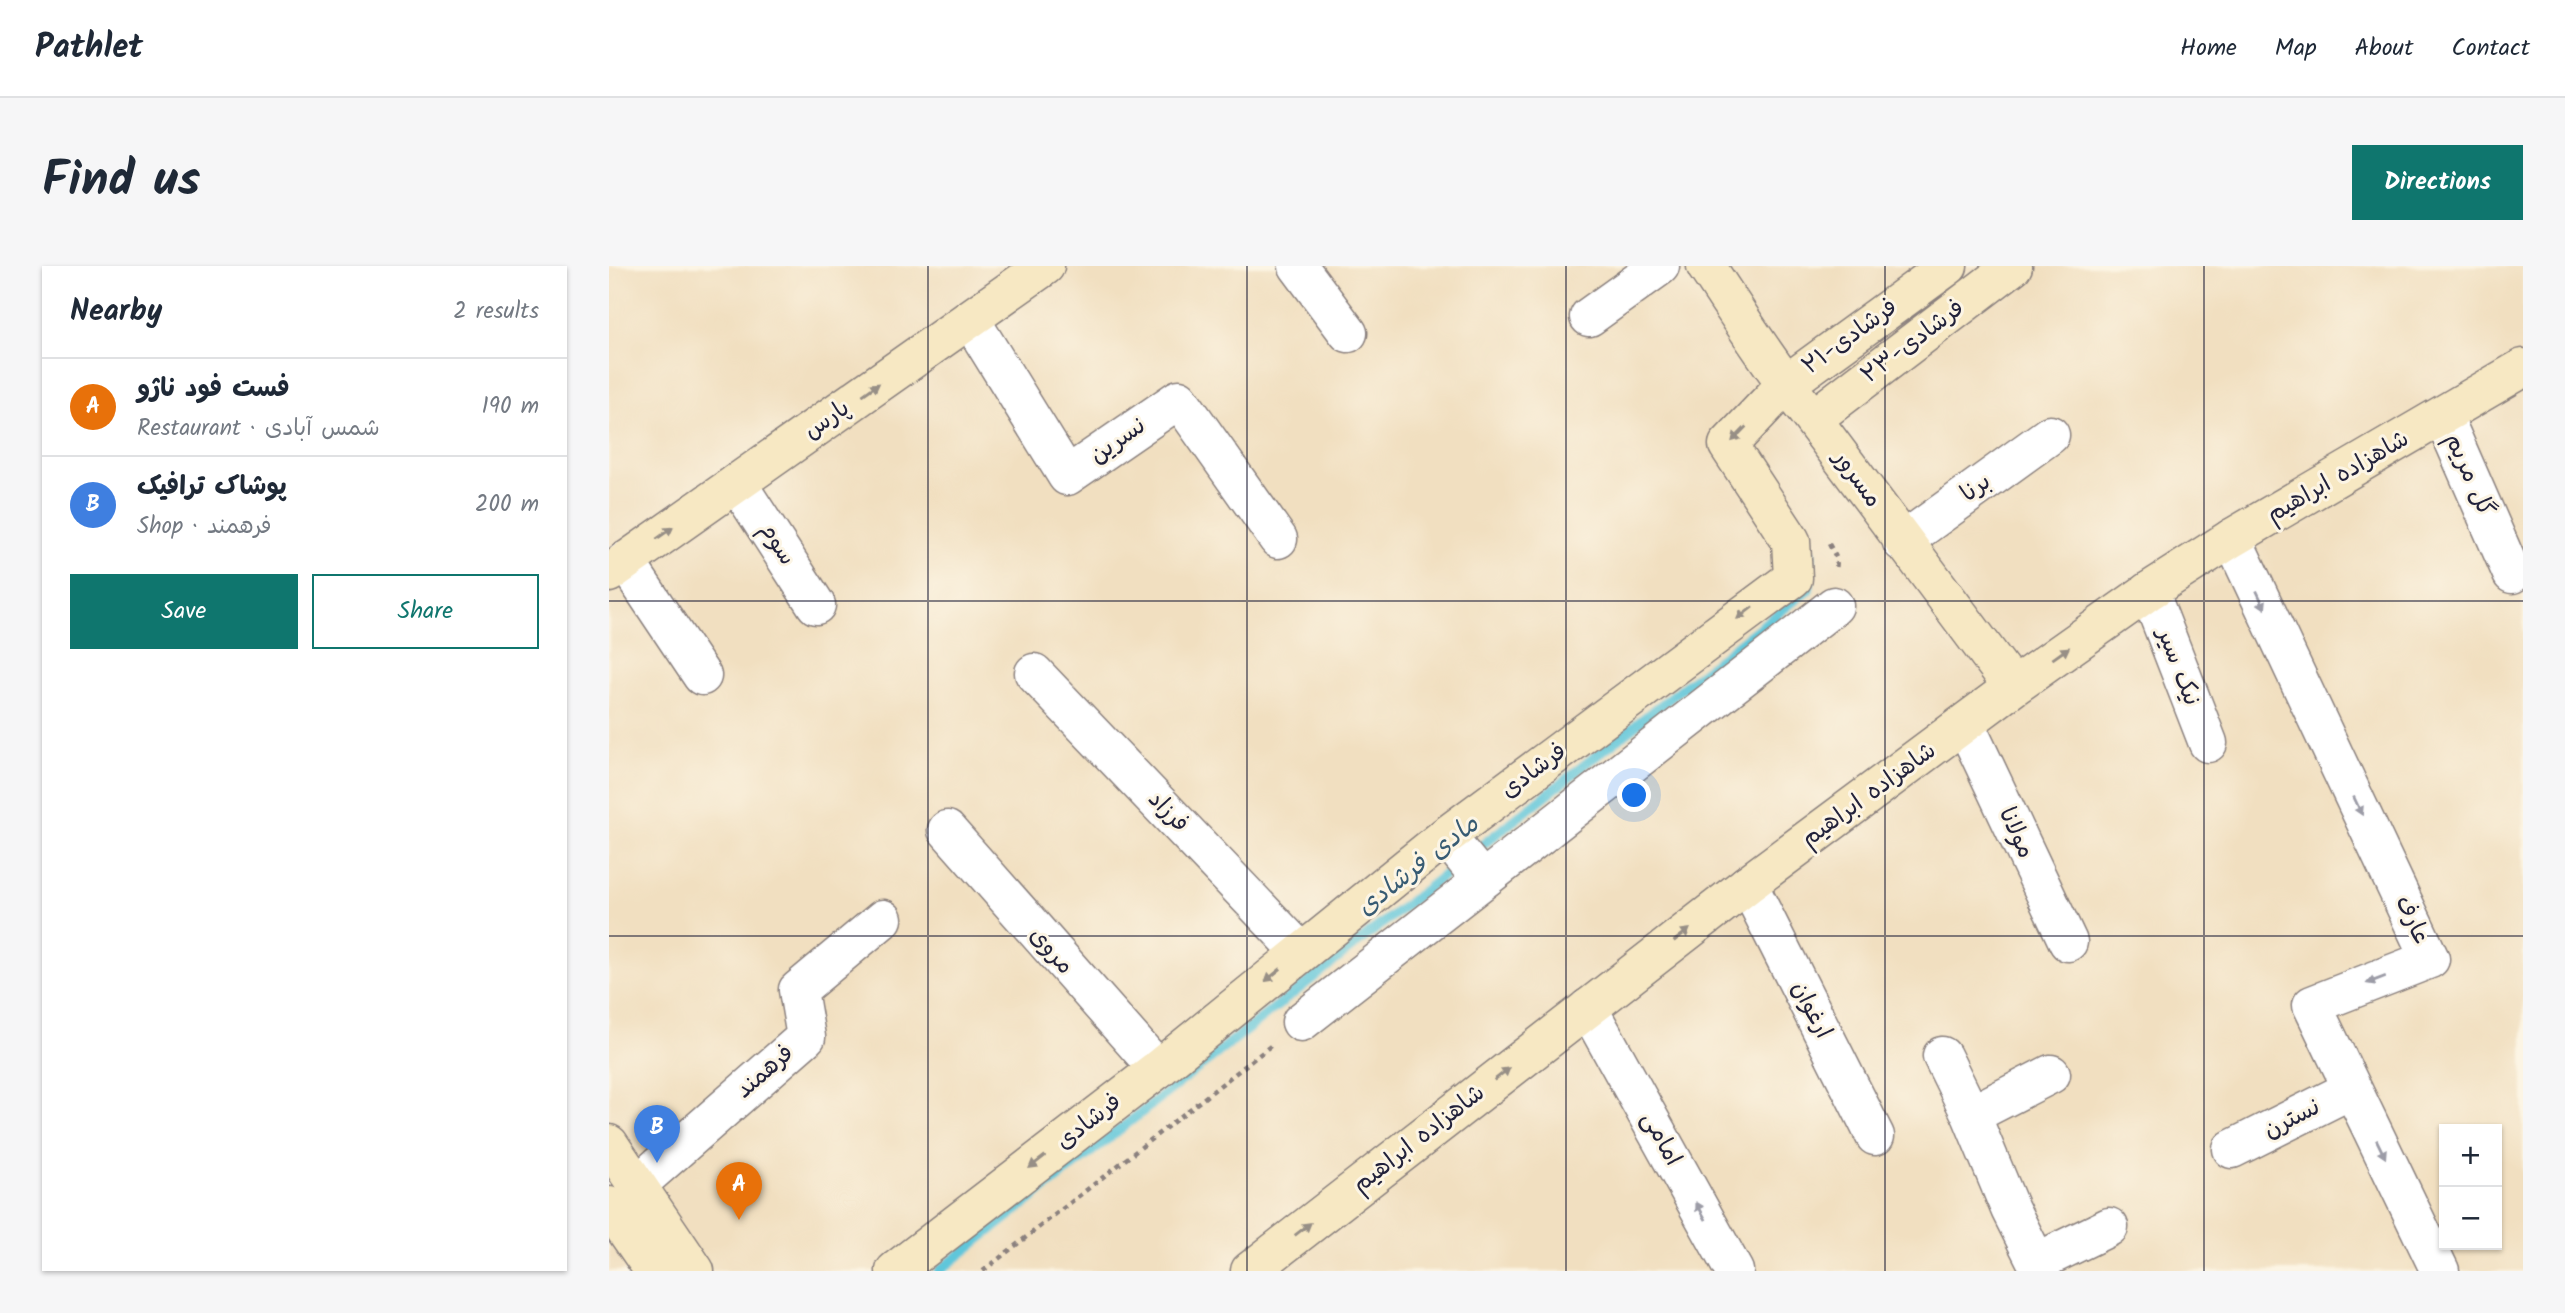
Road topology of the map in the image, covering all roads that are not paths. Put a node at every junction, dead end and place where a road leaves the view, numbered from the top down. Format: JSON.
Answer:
{"nodes":[{"id":1,"x":1045,"y":266,"type":"edge"},
{"id":2,"x":1299,"y":266,"type":"edge"},
{"id":3,"x":1660,"y":266,"type":"edge"},
{"id":4,"x":1706,"y":266,"type":"edge"},
{"id":5,"x":1948,"y":266,"type":"edge"},
{"id":6,"x":2013,"y":266,"type":"edge"},
{"id":7,"x":1589,"y":317,"type":"dead end"},
{"id":8,"x":970,"y":319,"type":"junction"},
{"id":9,"x":1348,"y":333,"type":"dead end"},
{"id":10,"x":2523,"y":368,"type":"edge"},
{"id":11,"x":1786,"y":384,"type":"junction"},
{"id":12,"x":2443,"y":416,"type":"junction"},
{"id":13,"x":1814,"y":418,"type":"junction"},
{"id":14,"x":2050,"y":435,"type":"dead end"},
{"id":15,"x":737,"y":483,"type":"junction"},
{"id":16,"x":2232,"y":538,"type":"junction"},
{"id":17,"x":1278,"y":539,"type":"dead end"},
{"id":18,"x":1902,"y":542,"type":"junction"},
{"id":19,"x":617,"y":567,"type":"edge"},
{"id":20,"x":2512,"y":574,"type":"dead end"},
{"id":21,"x":2149,"y":592,"type":"junction"},
{"id":22,"x":816,"y":605,"type":"dead end"},
{"id":23,"x":1833,"y":606,"type":"dead end"},
{"id":24,"x":1034,"y":673,"type":"dead end"},
{"id":25,"x":702,"y":676,"type":"dead end"},
{"id":26,"x":2013,"y":687,"type":"junction"},
{"id":27,"x":1965,"y":724,"type":"junction"},
{"id":28,"x":2208,"y":743,"type":"dead end"},
{"id":29,"x":947,"y":830,"type":"dead end"},
{"id":30,"x":1446,"y":836,"type":"junction"},
{"id":31,"x":1482,"y":880,"type":"junction"},
{"id":32,"x":1748,"y":884,"type":"junction"},
{"id":33,"x":883,"y":919,"type":"dead end"},
{"id":34,"x":2068,"y":942,"type":"dead end"},
{"id":35,"x":1301,"y":952,"type":"junction"},
{"id":36,"x":1588,"y":1008,"type":"junction"},
{"id":37,"x":1301,"y":1022,"type":"road end"},
{"id":38,"x":1942,"y":1056,"type":"dead end"},
{"id":39,"x":1158,"y":1069,"type":"junction"},
{"id":40,"x":2051,"y":1074,"type":"dead end"},
{"id":41,"x":2352,"y":1089,"type":"junction"},
{"id":42,"x":1971,"y":1115,"type":"junction"},
{"id":43,"x":1875,"y":1136,"type":"dead end"},
{"id":44,"x":609,"y":1144,"type":"edge"},
{"id":45,"x":2232,"y":1149,"type":"dead end"},
{"id":46,"x":623,"y":1195,"type":"edge"},
{"id":47,"x":2109,"y":1227,"type":"dead end"},
{"id":48,"x":2039,"y":1266,"type":"edge"},
{"id":49,"x":654,"y":1271,"type":"edge"},
{"id":50,"x":695,"y":1271,"type":"edge"},
{"id":51,"x":895,"y":1271,"type":"edge"},
{"id":52,"x":1249,"y":1271,"type":"edge"},
{"id":53,"x":1734,"y":1271,"type":"edge"},
{"id":54,"x":2440,"y":1271,"type":"edge"}],
"edges":[{"from":1,"to":8,"type":"street","name":"پارس"},
{"from":2,"to":9,"type":"street"},
{"from":3,"to":7,"type":"street"},
{"from":4,"to":11,"type":"street","name":"مسرور"},
{"from":5,"to":11,"type":"street","name":"۲۱-فرشادی"},
{"from":6,"to":13,"type":"street","name":"۲۳-فرشادی"},
{"from":15,"to":8,"type":"street","name":"پارس","one_way":true},
{"from":8,"to":17,"type":"street","name":"نسرین"},
{"from":10,"to":12,"type":"street","name":"شاهزاده ابراهیم"},
{"from":11,"to":13,"type":"street","name":"مسرور"},
{"from":11,"to":30,"type":"street","name":"فرشادی","one_way":true},
{"from":12,"to":16,"type":"street","name":"شاهزاده ابراهیم"},
{"from":12,"to":20,"type":"street","name":"گل مریم"},
{"from":13,"to":18,"type":"street","name":"مسرور"},
{"from":14,"to":18,"type":"street","name":"برنا"},
{"from":19,"to":15,"type":"street","name":"پارس","one_way":true},
{"from":15,"to":22,"type":"street","name":"سوم"},
{"from":16,"to":21,"type":"street","name":"شاهزاده ابراهیم"},
{"from":16,"to":41,"type":"street","name":"عارف","one_way":true},
{"from":18,"to":26,"type":"street","name":"مسرور"},
{"from":19,"to":25,"type":"street"},
{"from":26,"to":21,"type":"street","name":"شاهزاده ابراهیم","one_way":true},
{"from":21,"to":28,"type":"street","name":"نیک سیر"},
{"from":23,"to":31,"type":"street"},
{"from":24,"to":35,"type":"street","name":"فرزاد"},
{"from":26,"to":27,"type":"street","name":"شاهزاده ابراهیم"},
{"from":27,"to":32,"type":"street","name":"شاهزاده ابراهیم"},
{"from":27,"to":34,"type":"street","name":"مولانا"},
{"from":29,"to":39,"type":"street","name":"مروی"},
{"from":30,"to":31,"type":"street"},
{"from":30,"to":35,"type":"street","name":"فرشادی"},
{"from":31,"to":37,"type":"street"},
{"from":36,"to":32,"type":"street","name":"شاهزاده ابراهیم","one_way":true},
{"from":32,"to":43,"type":"street","name":"ارغوان"},
{"from":33,"to":46,"type":"street","name":"فرهمند"},
{"from":35,"to":39,"type":"street","name":"فرشادی","one_way":true},
{"from":52,"to":36,"type":"street","name":"شاهزاده ابراهیم","one_way":true},
{"from":53,"to":36,"type":"street","name":"امامی","one_way":true},
{"from":38,"to":42,"type":"street"},
{"from":39,"to":51,"type":"street","name":"فرشادی","one_way":true},
{"from":40,"to":42,"type":"street"},
{"from":41,"to":45,"type":"street","name":"نسترن"},
{"from":41,"to":54,"type":"street","name":"عارف","one_way":true},
{"from":42,"to":48,"type":"street"},
{"from":44,"to":46,"type":"street"},
{"from":46,"to":49,"type":"street"},
{"from":46,"to":50,"type":"street"},
{"from":47,"to":48,"type":"street"}]}
